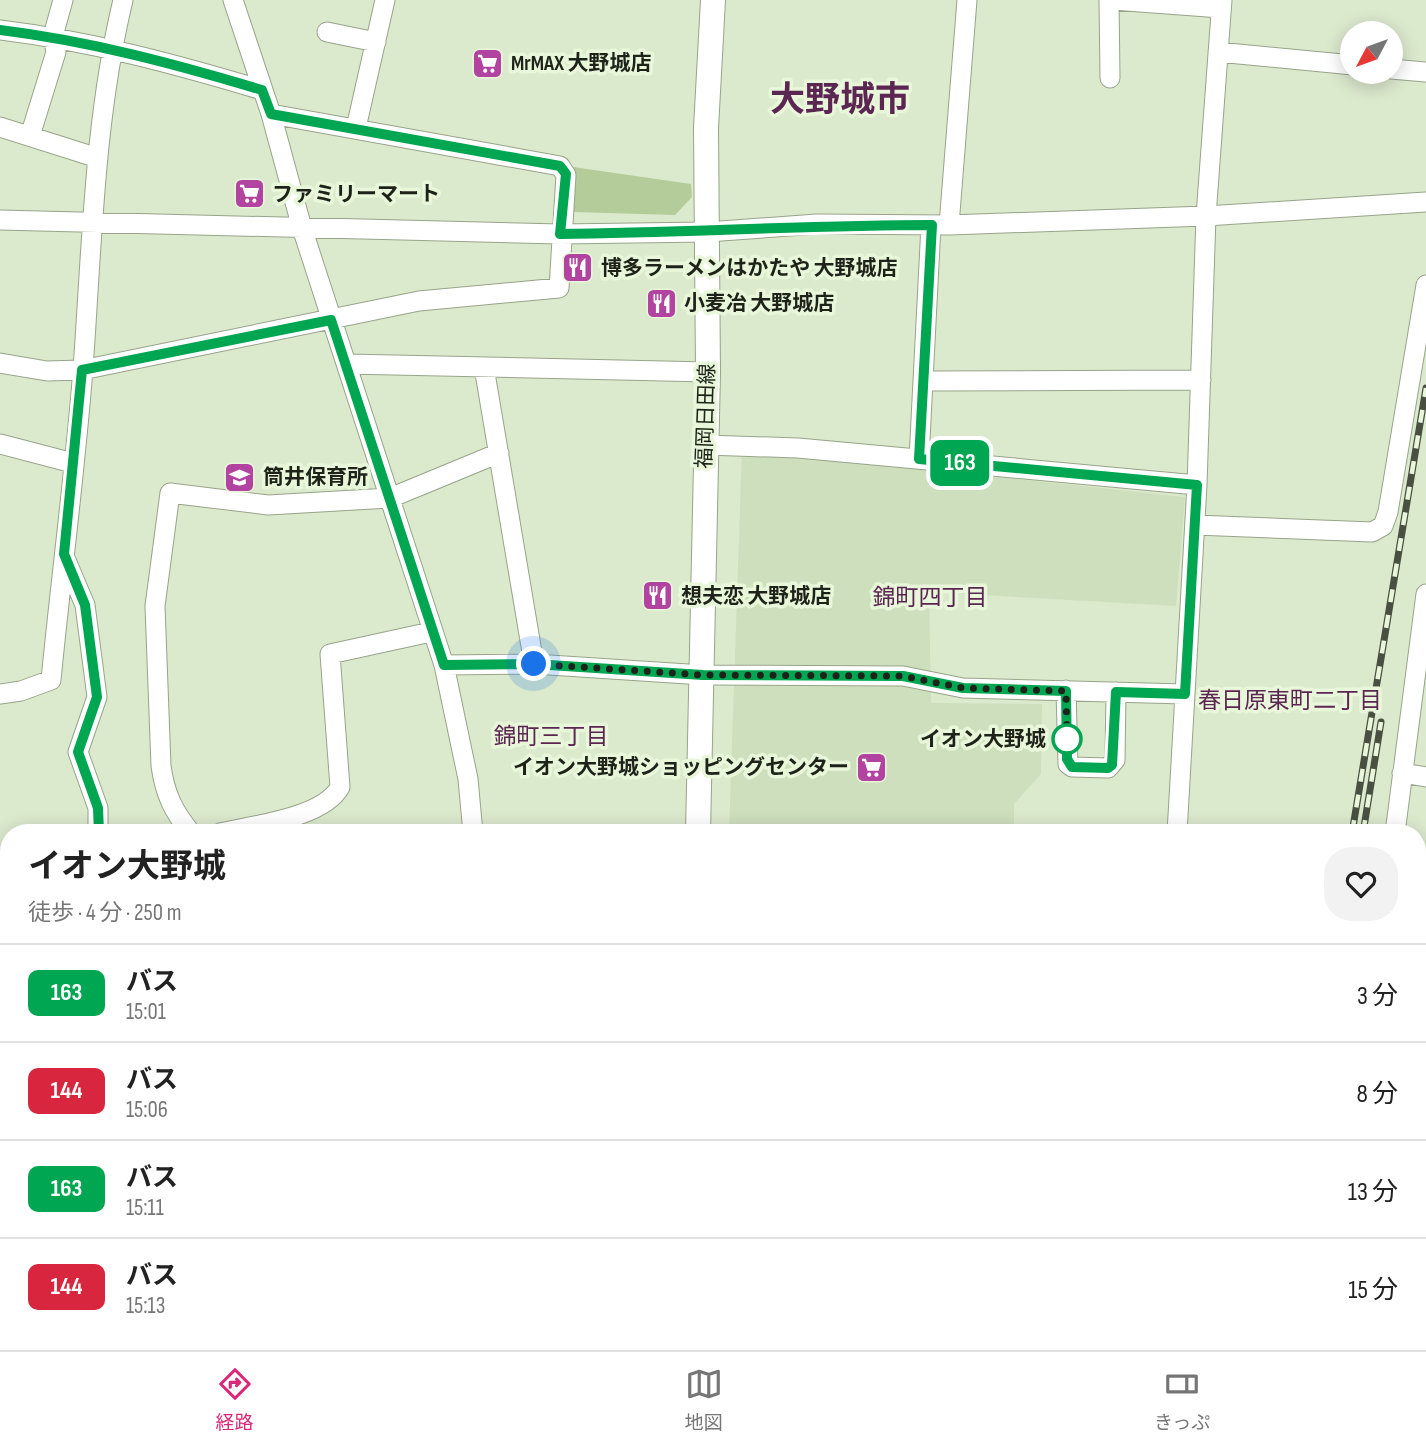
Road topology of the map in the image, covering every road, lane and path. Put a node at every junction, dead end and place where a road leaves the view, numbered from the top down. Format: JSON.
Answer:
{"nodes":[{"id":1,"x":63,"y":0,"type":"edge"},
{"id":2,"x":123,"y":0,"type":"edge"},
{"id":3,"x":233,"y":0,"type":"edge"},
{"id":4,"x":385,"y":0,"type":"edge"},
{"id":5,"x":713,"y":0,"type":"edge"},
{"id":6,"x":967,"y":0,"type":"edge"},
{"id":7,"x":1111,"y":0,"type":"edge"},
{"id":8,"x":1221,"y":4,"type":"edge"},
{"id":9,"x":0,"y":30,"type":"edge"},
{"id":10,"x":327,"y":32,"type":"dead end"},
{"id":11,"x":53,"y":36,"type":"junction"},
{"id":12,"x":376,"y":42,"type":"junction"},
{"id":13,"x":112,"y":48,"type":"junction"},
{"id":14,"x":1218,"y":51,"type":"junction"},
{"id":15,"x":1340,"y":64,"type":"edge"},
{"id":16,"x":1404,"y":70,"type":"edge"},
{"id":17,"x":1426,"y":72,"type":"edge"},
{"id":18,"x":1110,"y":78,"type":"dead end"},
{"id":19,"x":262,"y":90,"type":"junction"},
{"id":20,"x":271,"y":114,"type":"junction"},
{"id":21,"x":0,"y":127,"type":"edge"},
{"id":22,"x":356,"y":128,"type":"junction"},
{"id":23,"x":30,"y":136,"type":"junction"},
{"id":24,"x":98,"y":158,"type":"junction"},
{"id":25,"x":1426,"y":202,"type":"edge"},
{"id":26,"x":1206,"y":216,"type":"junction"},
{"id":27,"x":0,"y":220,"type":"edge"},
{"id":28,"x":91,"y":222,"type":"junction"},
{"id":29,"x":940,"y":225,"type":"junction"},
{"id":30,"x":302,"y":228,"type":"junction"},
{"id":31,"x":707,"y":232,"type":"junction"},
{"id":32,"x":560,"y":234,"type":"junction"},
{"id":33,"x":1426,"y":285,"type":"edge"},
{"id":34,"x":331,"y":320,"type":"junction"},
{"id":35,"x":1420,"y":362,"type":"edge"},
{"id":36,"x":0,"y":363,"type":"edge"},
{"id":37,"x":347,"y":365,"type":"junction"},
{"id":38,"x":484,"y":367,"type":"junction"},
{"id":39,"x":82,"y":370,"type":"junction"},
{"id":40,"x":708,"y":372,"type":"junction"},
{"id":41,"x":1201,"y":380,"type":"junction"},
{"id":42,"x":925,"y":381,"type":"junction"},
{"id":43,"x":0,"y":444,"type":"edge"},
{"id":44,"x":705,"y":445,"type":"junction"},
{"id":45,"x":499,"y":453,"type":"junction"},
{"id":46,"x":919,"y":459,"type":"junction"},
{"id":47,"x":73,"y":463,"type":"junction"},
{"id":48,"x":1197,"y":485,"type":"junction"},
{"id":49,"x":390,"y":498,"type":"junction"},
{"id":50,"x":1195,"y":525,"type":"junction"},
{"id":51,"x":64,"y":554,"type":"junction"},
{"id":52,"x":1426,"y":594,"type":"edge"},
{"id":53,"x":1424,"y":627,"type":"edge"},
{"id":54,"x":431,"y":632,"type":"junction"},
{"id":55,"x":534,"y":664,"type":"junction"},
{"id":56,"x":444,"y":665,"type":"junction"},
{"id":57,"x":703,"y":675,"type":"junction"},
{"id":58,"x":1066,"y":691,"type":"junction"},
{"id":59,"x":1116,"y":692,"type":"junction"},
{"id":60,"x":0,"y":694,"type":"edge"},
{"id":61,"x":1185,"y":694,"type":"junction"},
{"id":62,"x":1402,"y":772,"type":"junction"},
{"id":63,"x":1426,"y":777,"type":"edge"},
{"id":64,"x":99,"y":824,"type":"edge"},
{"id":65,"x":184,"y":824,"type":"edge"},
{"id":66,"x":256,"y":824,"type":"edge"},
{"id":67,"x":472,"y":824,"type":"edge"},
{"id":68,"x":698,"y":824,"type":"edge"},
{"id":69,"x":1178,"y":824,"type":"edge"},
{"id":70,"x":1396,"y":824,"type":"edge"}],
"edges":[{"from":1,"to":11,"type":"street"},
{"from":2,"to":13,"type":"street"},
{"from":3,"to":19,"type":"street"},
{"from":4,"to":12,"type":"street"},
{"from":5,"to":31,"type":"main road","name":"福岡日田線"},
{"from":6,"to":29,"type":"street"},
{"from":7,"to":8,"type":"street"},
{"from":7,"to":18,"type":"street"},
{"from":8,"to":14,"type":"street"},
{"from":9,"to":11,"type":"street"},
{"from":10,"to":12,"type":"street"},
{"from":11,"to":13,"type":"street"},
{"from":11,"to":23,"type":"street"},
{"from":12,"to":22,"type":"street"},
{"from":13,"to":19,"type":"street"},
{"from":13,"to":24,"type":"street"},
{"from":14,"to":15,"type":"street"},
{"from":14,"to":26,"type":"street"},
{"from":16,"to":17,"type":"street"},
{"from":19,"to":20,"type":"street"},
{"from":20,"to":22,"type":"street"},
{"from":20,"to":30,"type":"street"},
{"from":21,"to":23,"type":"street"},
{"from":22,"to":32,"type":"street"},
{"from":23,"to":24,"type":"street"},
{"from":24,"to":28,"type":"street"},
{"from":25,"to":26,"type":"street"},
{"from":26,"to":29,"type":"street"},
{"from":26,"to":41,"type":"street"},
{"from":27,"to":28,"type":"street"},
{"from":28,"to":30,"type":"street"},
{"from":28,"to":39,"type":"street"},
{"from":29,"to":31,"type":"street"},
{"from":29,"to":42,"type":"street"},
{"from":30,"to":32,"type":"street"},
{"from":30,"to":34,"type":"street"},
{"from":31,"to":32,"type":"street"},
{"from":31,"to":40,"type":"main road","name":"福岡日田線"},
{"from":32,"to":34,"type":"street"},
{"from":33,"to":35,"type":"street"},
{"from":34,"to":37,"type":"street"},
{"from":34,"to":39,"type":"street"},
{"from":35,"to":50,"type":"street"},
{"from":36,"to":39,"type":"street"},
{"from":37,"to":38,"type":"street"},
{"from":37,"to":49,"type":"street"},
{"from":38,"to":40,"type":"street"},
{"from":38,"to":45,"type":"street"},
{"from":39,"to":47,"type":"street"},
{"from":40,"to":44,"type":"main road","name":"福岡日田線"},
{"from":41,"to":42,"type":"street"},
{"from":41,"to":48,"type":"street"},
{"from":42,"to":46,"type":"street"},
{"from":43,"to":47,"type":"street"},
{"from":44,"to":46,"type":"street"},
{"from":44,"to":57,"type":"main road","name":"福岡日田線"},
{"from":45,"to":49,"type":"street"},
{"from":45,"to":55,"type":"street"},
{"from":46,"to":48,"type":"street"},
{"from":47,"to":51,"type":"street"},
{"from":48,"to":50,"type":"street"},
{"from":49,"to":54,"type":"street"},
{"from":49,"to":65,"type":"street"},
{"from":50,"to":61,"type":"street"},
{"from":51,"to":60,"type":"street"},
{"from":51,"to":64,"type":"street"},
{"from":52,"to":53,"type":"street"},
{"from":53,"to":62,"type":"street"},
{"from":54,"to":56,"type":"street"},
{"from":54,"to":66,"type":"street"},
{"from":55,"to":56,"type":"street"},
{"from":55,"to":57,"type":"street"},
{"from":56,"to":67,"type":"street"},
{"from":57,"to":58,"type":"street"},
{"from":57,"to":68,"type":"main road","name":"福岡日田線"},
{"from":58,"to":59,"type":"street"},
{"from":58,"to":59,"type":"street"},
{"from":59,"to":61,"type":"street"},
{"from":61,"to":69,"type":"street"},
{"from":62,"to":63,"type":"street"},
{"from":62,"to":70,"type":"street"}]}
